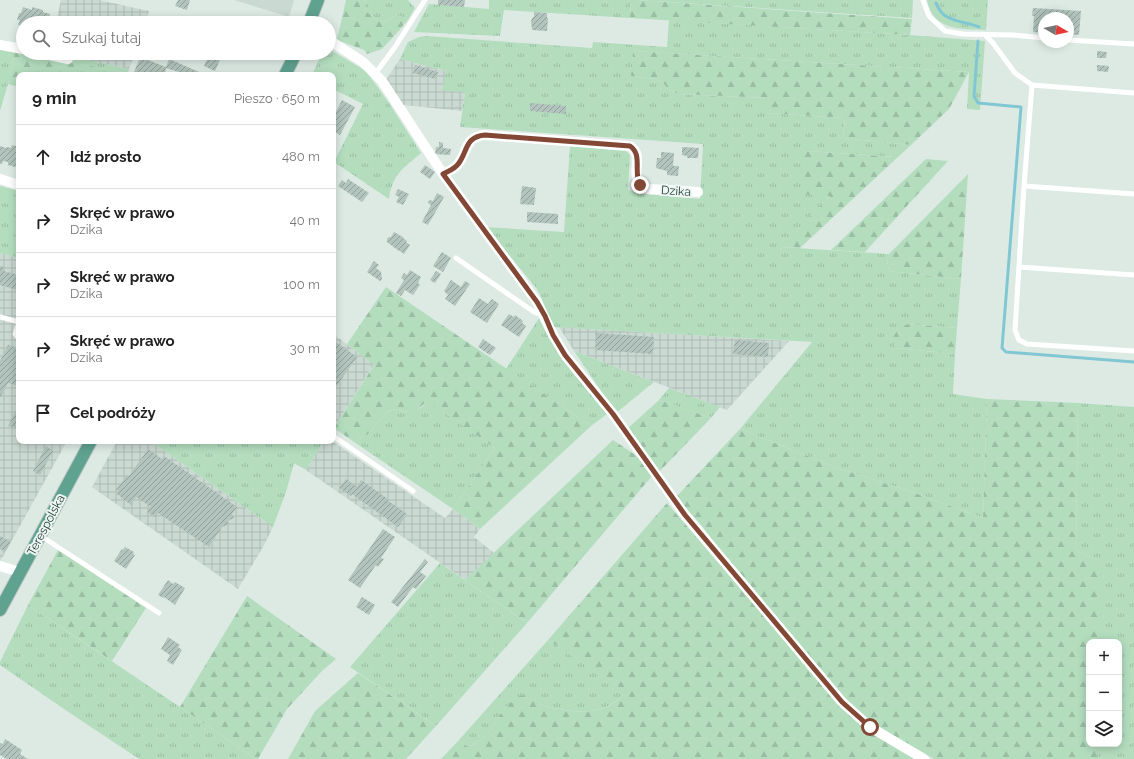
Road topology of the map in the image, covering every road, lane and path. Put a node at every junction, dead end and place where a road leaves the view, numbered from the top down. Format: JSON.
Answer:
{"nodes":[{"id":1,"x":318,"y":0,"type":"edge"},
{"id":2,"x":425,"y":0,"type":"edge"},
{"id":3,"x":923,"y":0,"type":"edge"},
{"id":4,"x":312,"y":16,"type":"edge"},
{"id":5,"x":985,"y":35,"type":"junction"},
{"id":6,"x":1038,"y":37,"type":"edge"},
{"id":7,"x":1074,"y":40,"type":"edge"},
{"id":8,"x":1134,"y":44,"type":"edge"},
{"id":9,"x":0,"y":45,"type":"edge"},
{"id":10,"x":336,"y":45,"type":"edge"},
{"id":11,"x":16,"y":48,"type":"edge"},
{"id":12,"x":292,"y":60,"type":"edge"},
{"id":13,"x":286,"y":72,"type":"edge"},
{"id":14,"x":375,"y":74,"type":"junction"},
{"id":15,"x":1032,"y":86,"type":"junction"},
{"id":16,"x":1134,"y":93,"type":"edge"},
{"id":17,"x":443,"y":174,"type":"junction"},
{"id":18,"x":0,"y":179,"type":"edge"},
{"id":19,"x":16,"y":184,"type":"edge"},
{"id":20,"x":1024,"y":186,"type":"junction"},
{"id":21,"x":698,"y":192,"type":"dead end"},
{"id":22,"x":1134,"y":194,"type":"edge"},
{"id":23,"x":456,"y":258,"type":"dead end"},
{"id":24,"x":1019,"y":267,"type":"junction"},
{"id":25,"x":1134,"y":275,"type":"edge"},
{"id":26,"x":545,"y":316,"type":"junction"},
{"id":27,"x":0,"y":317,"type":"edge"},
{"id":28,"x":16,"y":322,"type":"edge"},
{"id":29,"x":1134,"y":351,"type":"edge"},
{"id":30,"x":336,"y":438,"type":"edge"},
{"id":31,"x":89,"y":444,"type":"edge"},
{"id":32,"x":413,"y":491,"type":"dead end"},
{"id":33,"x":40,"y":536,"type":"junction"},
{"id":34,"x":0,"y":566,"type":"edge"},
{"id":35,"x":20,"y":572,"type":"junction"},
{"id":36,"x":0,"y":610,"type":"edge"},
{"id":37,"x":160,"y":613,"type":"dead end"},
{"id":38,"x":924,"y":759,"type":"edge"}],
"edges":[{"from":1,"to":4,"type":"main road"},
{"from":2,"to":14,"type":"lane"},
{"from":3,"to":5,"type":"lane"},
{"from":5,"to":6,"type":"lane"},
{"from":5,"to":15,"type":"lane"},
{"from":7,"to":8,"type":"lane"},
{"from":9,"to":11,"type":"street"},
{"from":10,"to":14,"type":"street"},
{"from":12,"to":13,"type":"main road"},
{"from":14,"to":17,"type":"street"},
{"from":15,"to":16,"type":"lane"},
{"from":15,"to":20,"type":"lane"},
{"from":17,"to":21,"type":"street","name":"Dzika"},
{"from":17,"to":26,"type":"street"},
{"from":18,"to":19,"type":"street"},
{"from":20,"to":22,"type":"lane"},
{"from":20,"to":24,"type":"lane"},
{"from":23,"to":26,"type":"lane"},
{"from":24,"to":25,"type":"lane"},
{"from":24,"to":29,"type":"lane"},
{"from":26,"to":38,"type":"street"},
{"from":27,"to":28,"type":"lane"},
{"from":30,"to":32,"type":"lane"},
{"from":31,"to":33,"type":"main road","name":"Terespolska"},
{"from":33,"to":35,"type":"main road","name":"Terespolska"},
{"from":33,"to":37,"type":"lane"},
{"from":34,"to":35,"type":"street"},
{"from":35,"to":36,"type":"main road","name":"Terespolska"}]}
